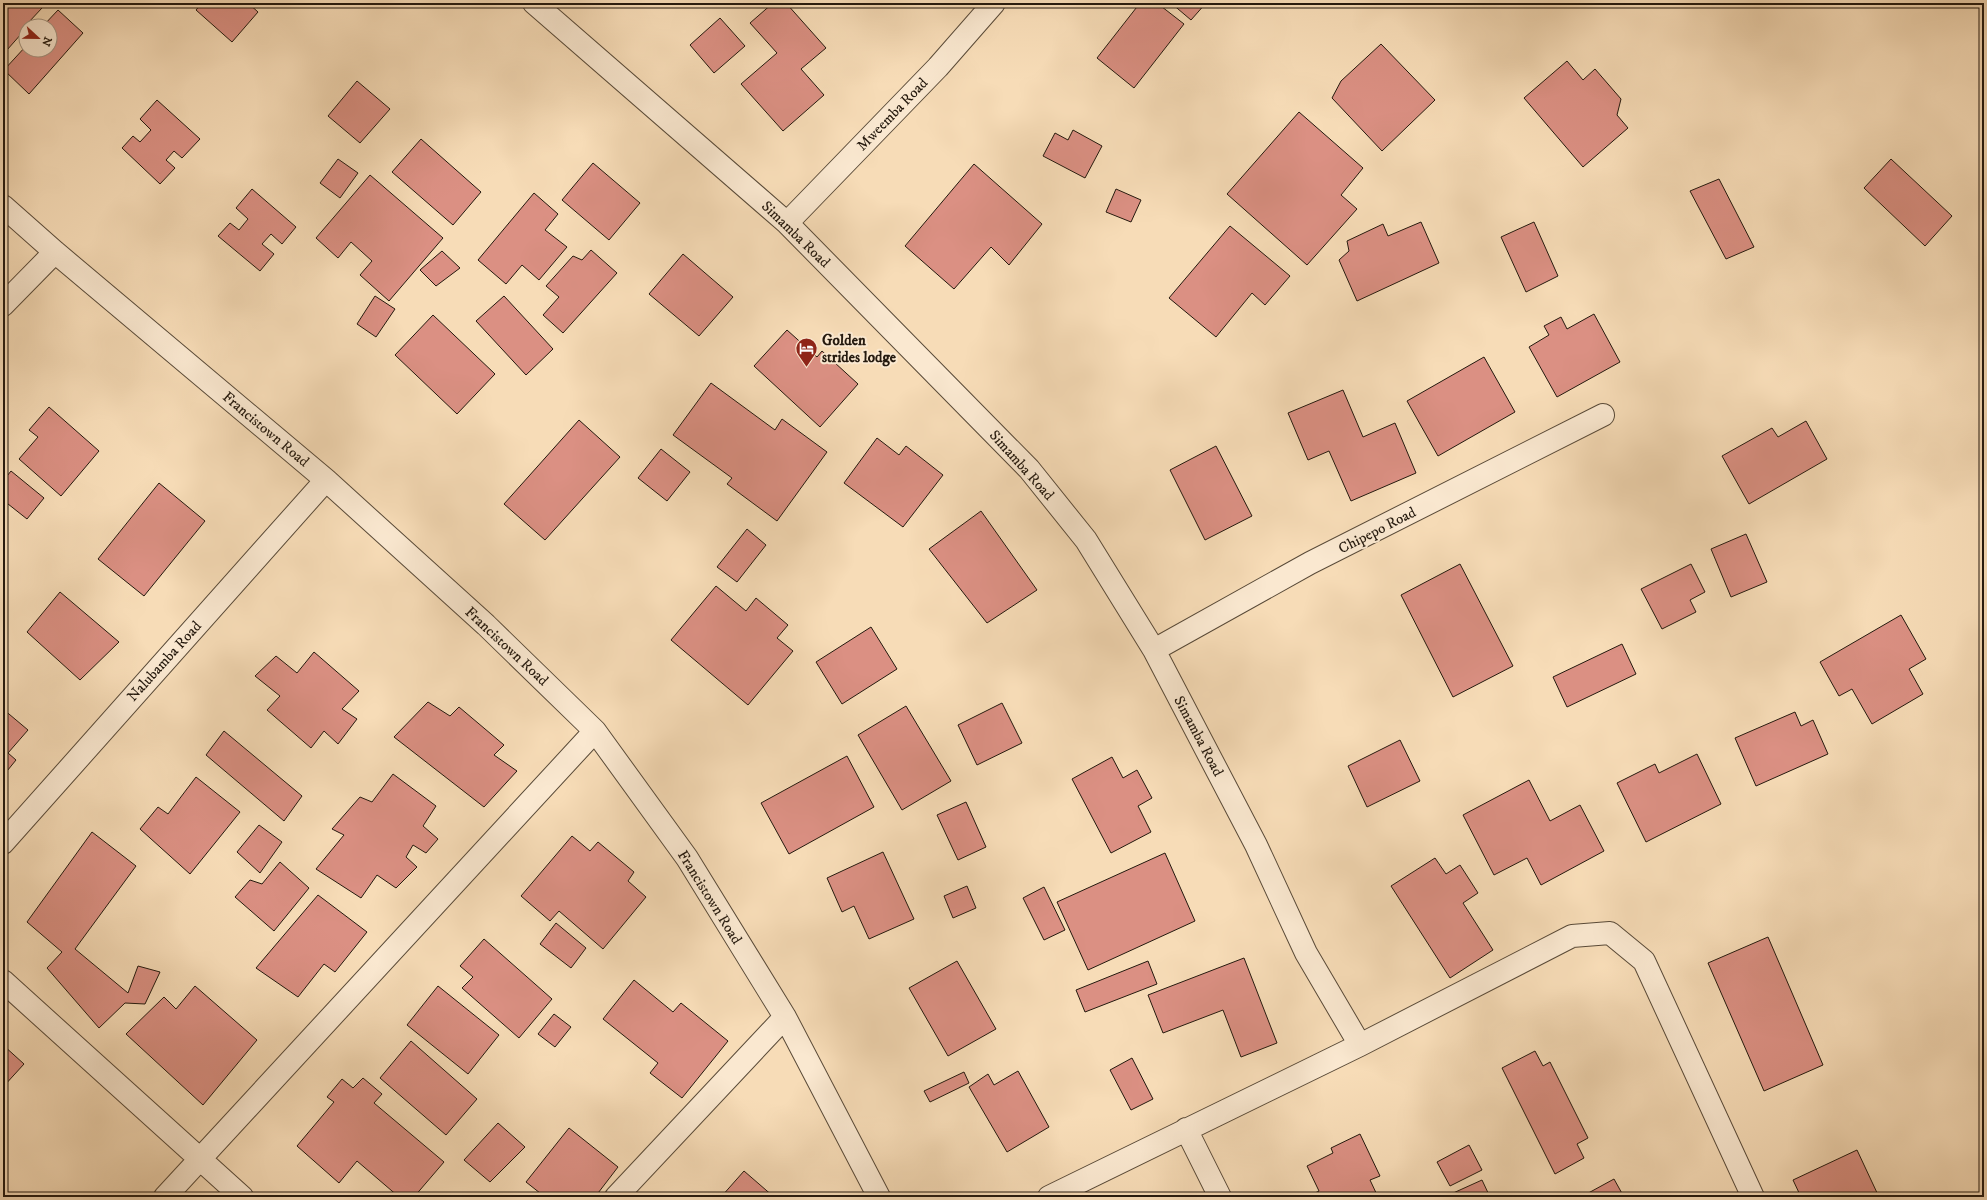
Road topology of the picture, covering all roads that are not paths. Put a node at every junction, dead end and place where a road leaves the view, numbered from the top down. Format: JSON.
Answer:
{"nodes":[{"id":1,"x":534,"y":3,"type":"edge"},
{"id":2,"x":994,"y":3,"type":"edge"},
{"id":3,"x":3,"y":206,"type":"edge"},
{"id":4,"x":786,"y":223,"type":"junction"},
{"id":5,"x":55,"y":252,"type":"junction"},
{"id":6,"x":3,"y":305,"type":"edge"},
{"id":7,"x":1603,"y":415,"type":"dead end"},
{"id":8,"x":326,"y":480,"type":"junction"},
{"id":9,"x":1154,"y":650,"type":"junction"},
{"id":10,"x":595,"y":731,"type":"junction"},
{"id":11,"x":3,"y":843,"type":"edge"},
{"id":12,"x":3,"y":981,"type":"edge"},
{"id":13,"x":785,"y":1017,"type":"junction"},
{"id":14,"x":1360,"y":1045,"type":"junction"},
{"id":15,"x":1186,"y":1129,"type":"junction"},
{"id":16,"x":200,"y":1159,"type":"junction"},
{"id":17,"x":165,"y":1197,"type":"edge"},
{"id":18,"x":242,"y":1197,"type":"edge"},
{"id":19,"x":616,"y":1197,"type":"edge"},
{"id":20,"x":879,"y":1197,"type":"edge"},
{"id":21,"x":1049,"y":1197,"type":"edge"},
{"id":22,"x":1220,"y":1197,"type":"edge"},
{"id":23,"x":1753,"y":1197,"type":"edge"}],
"edges":[{"from":1,"to":4,"type":"street","name":"Simamba Road"},
{"from":2,"to":4,"type":"street","name":"Mweemba Road"},
{"from":3,"to":5,"type":"street","name":"Francistown Road"},
{"from":4,"to":9,"type":"street","name":"Simamba Road"},
{"from":5,"to":6,"type":"street"},
{"from":5,"to":8,"type":"street","name":"Francistown Road"},
{"from":7,"to":9,"type":"street","name":"Chipepo Road"},
{"from":8,"to":10,"type":"street","name":"Francistown Road"},
{"from":8,"to":11,"type":"street","name":"Nalubamba Road"},
{"from":9,"to":14,"type":"street","name":"Simamba Road"},
{"from":10,"to":13,"type":"street","name":"Francistown Road"},
{"from":10,"to":16,"type":"street"},
{"from":12,"to":16,"type":"street"},
{"from":13,"to":19,"type":"street"},
{"from":13,"to":20,"type":"street","name":"Francistown Road"},
{"from":14,"to":15,"type":"street"},
{"from":14,"to":23,"type":"street"},
{"from":15,"to":21,"type":"street"},
{"from":15,"to":22,"type":"street"},
{"from":16,"to":17,"type":"street"},
{"from":16,"to":18,"type":"street"}]}
